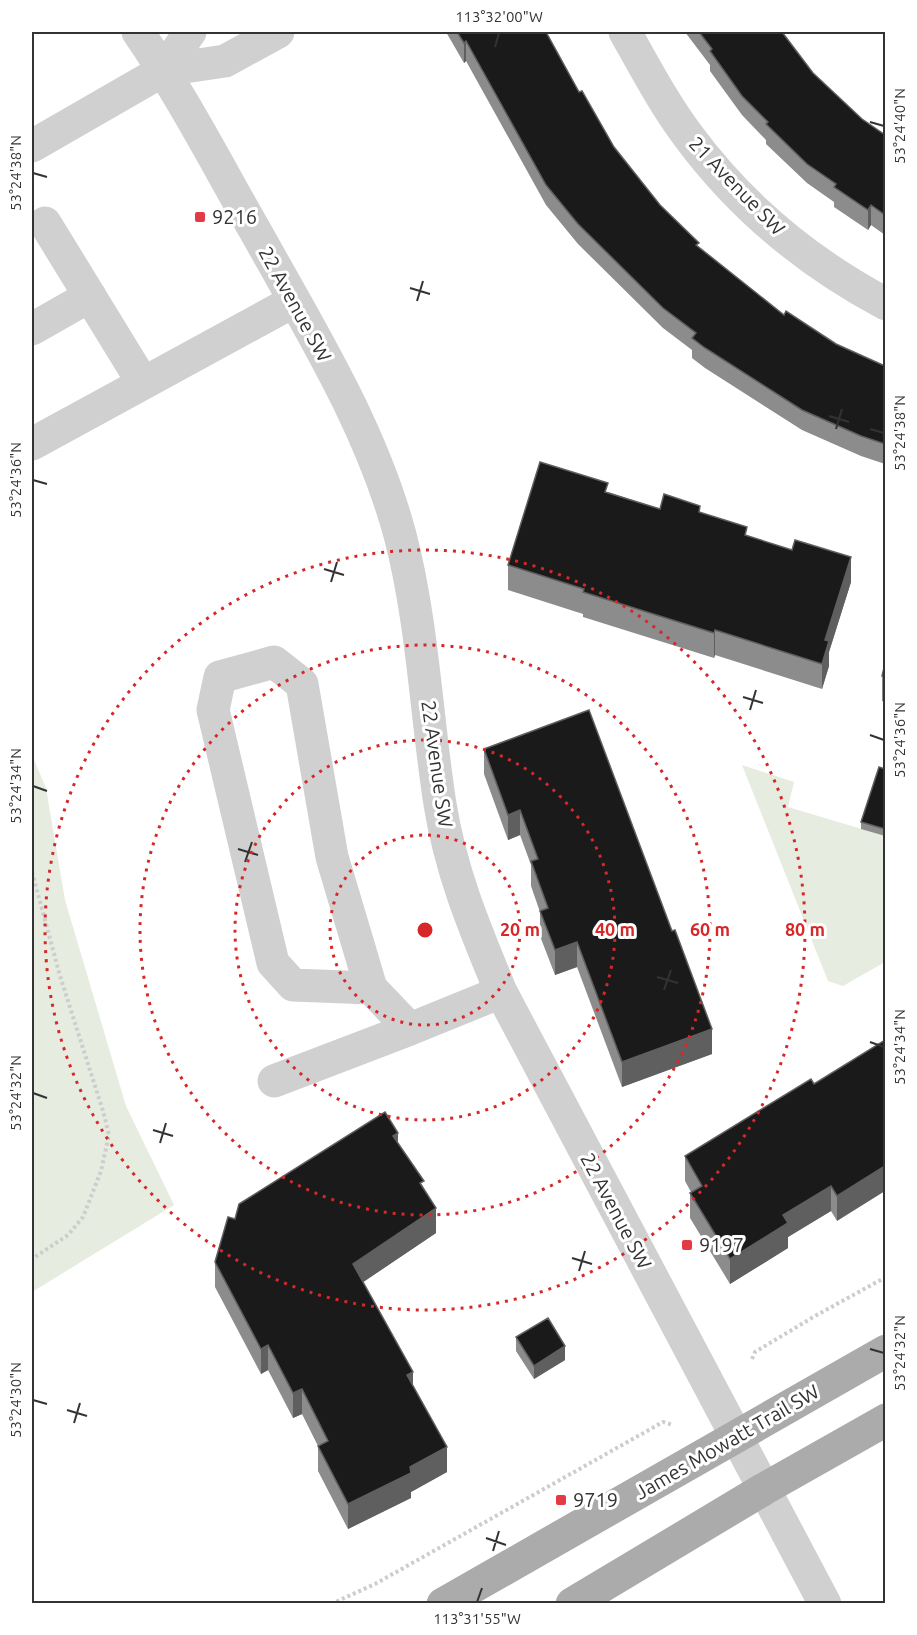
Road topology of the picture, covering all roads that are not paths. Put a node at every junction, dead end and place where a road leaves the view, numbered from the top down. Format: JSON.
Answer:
{"nodes":[{"id":1,"x":138,"y":32,"type":"edge"},
{"id":2,"x":190,"y":32,"type":"edge"},
{"id":3,"x":278,"y":32,"type":"edge"},
{"id":4,"x":626,"y":32,"type":"edge"},
{"id":5,"x":164,"y":70,"type":"junction"},
{"id":6,"x":32,"y":146,"type":"edge"},
{"id":7,"x":45,"y":223,"type":"dead end"},
{"id":8,"x":90,"y":296,"type":"junction"},
{"id":9,"x":294,"y":301,"type":"junction"},
{"id":10,"x":885,"y":304,"type":"edge"},
{"id":11,"x":32,"y":329,"type":"edge"},
{"id":12,"x":143,"y":383,"type":"junction"},
{"id":13,"x":32,"y":444,"type":"edge"},
{"id":14,"x":371,"y":988,"type":"junction"},
{"id":15,"x":501,"y":992,"type":"junction"},
{"id":16,"x":410,"y":1029,"type":"junction"},
{"id":17,"x":274,"y":1081,"type":"dead end"},
{"id":18,"x":885,"y":1351,"type":"edge"},
{"id":19,"x":885,"y":1420,"type":"edge"},
{"id":20,"x":735,"y":1437,"type":"junction"},
{"id":21,"x":764,"y":1489,"type":"junction"},
{"id":22,"x":443,"y":1604,"type":"edge"},
{"id":23,"x":572,"y":1604,"type":"edge"},
{"id":24,"x":825,"y":1604,"type":"edge"}],
"edges":[{"from":1,"to":5,"type":"street","name":"22 Avenue SW"},
{"from":2,"to":5,"type":"street"},
{"from":3,"to":5,"type":"street"},
{"from":4,"to":10,"type":"street","name":"21 Avenue SW"},
{"from":5,"to":6,"type":"street"},
{"from":5,"to":9,"type":"street","name":"22 Avenue SW"},
{"from":7,"to":8,"type":"street"},
{"from":8,"to":11,"type":"street"},
{"from":8,"to":12,"type":"street"},
{"from":9,"to":12,"type":"street"},
{"from":9,"to":15,"type":"street","name":"22 Avenue SW"},
{"from":12,"to":13,"type":"street"},
{"from":14,"to":14,"type":"street"},
{"from":14,"to":16,"type":"street"},
{"from":15,"to":16,"type":"street"},
{"from":15,"to":20,"type":"street","name":"22 Avenue SW"},
{"from":16,"to":17,"type":"street"},
{"from":18,"to":20,"type":"main road","name":"James Mowatt Trail SW"},
{"from":19,"to":21,"type":"main road"},
{"from":20,"to":21,"type":"street","name":"22 Avenue SW"},
{"from":20,"to":22,"type":"main road","name":"James Mowatt Trail SW"},
{"from":21,"to":23,"type":"main road"},
{"from":21,"to":24,"type":"street","name":"22 Avenue SW"}]}
